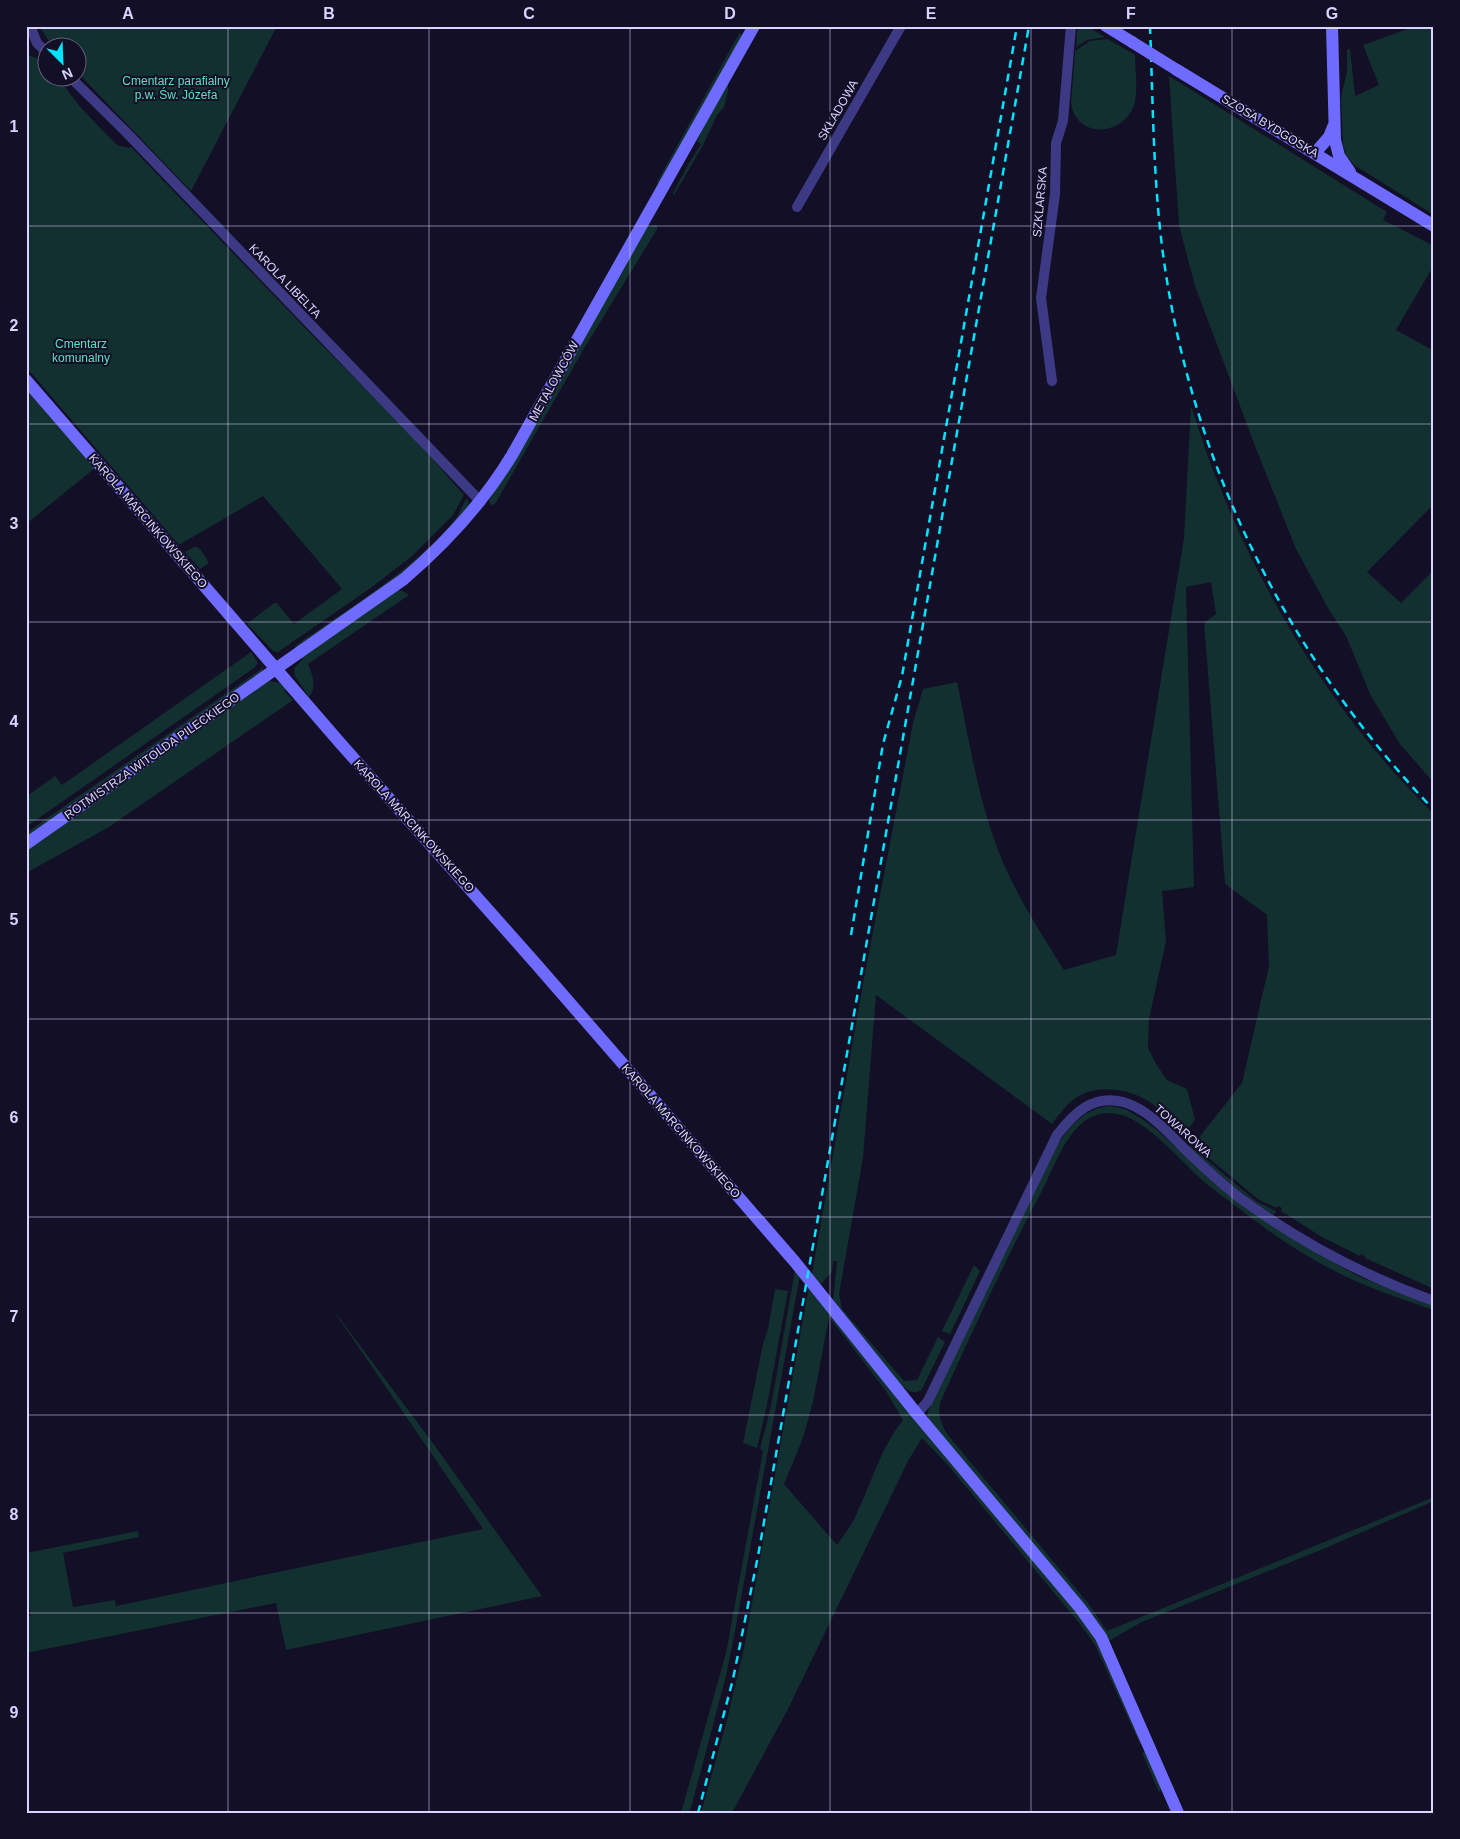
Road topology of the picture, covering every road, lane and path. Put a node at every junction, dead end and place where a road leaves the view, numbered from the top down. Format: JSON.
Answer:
{"nodes":[{"id":1,"x":30,"y":26,"type":"edge"},
{"id":2,"x":754,"y":26,"type":"edge"},
{"id":3,"x":901,"y":26,"type":"edge"},
{"id":4,"x":1071,"y":26,"type":"edge"},
{"id":5,"x":1106,"y":26,"type":"edge"},
{"id":6,"x":1332,"y":26,"type":"edge"},
{"id":7,"x":38,"y":44,"type":"edge"},
{"id":8,"x":81,"y":88,"type":"edge"},
{"id":9,"x":1334,"y":124,"type":"junction"},
{"id":10,"x":1315,"y":153,"type":"junction"},
{"id":11,"x":1352,"y":176,"type":"junction"},
{"id":12,"x":797,"y":206,"type":"dead end"},
{"id":13,"x":1434,"y":226,"type":"edge"},
{"id":14,"x":26,"y":380,"type":"edge"},
{"id":15,"x":1052,"y":381,"type":"dead end"},
{"id":16,"x":481,"y":502,"type":"junction"},
{"id":17,"x":277,"y":669,"type":"junction"},
{"id":18,"x":26,"y":844,"type":"edge"},
{"id":19,"x":1434,"y":1301,"type":"edge"},
{"id":20,"x":917,"y":1414,"type":"junction"},
{"id":21,"x":1178,"y":1813,"type":"edge"}],
"edges":[{"from":1,"to":7,"type":"street"},
{"from":2,"to":16,"type":"street","name":"METALOWCÓW"},
{"from":3,"to":12,"type":"street","name":"SKŁADOWA"},
{"from":4,"to":15,"type":"street","name":"SZKLARSKA"},
{"from":5,"to":10,"type":"street","name":"SZOSA BYDGOSKA","bridge":true},
{"from":6,"to":9,"type":"street"},
{"from":8,"to":16,"type":"street","name":"KAROLA LIBELTA"},
{"from":9,"to":10,"type":"street"},
{"from":9,"to":11,"type":"street"},
{"from":10,"to":11,"type":"street","name":"SZOSA BYDGOSKA"},
{"from":11,"to":13,"type":"street","name":"SZOSA BYDGOSKA"},
{"from":14,"to":17,"type":"street","name":"KAROLA MARCINKOWSKIEGO"},
{"from":16,"to":17,"type":"street","name":"METALOWCÓW"},
{"from":17,"to":18,"type":"street","name":"ROTMISTRZA WITOLDA PILECKIEGO"},
{"from":17,"to":20,"type":"street","name":"KAROLA MARCINKOWSKIEGO"},
{"from":19,"to":20,"type":"street","name":"TOWAROWA"},
{"from":20,"to":21,"type":"street","name":"KAROLA MARCINKOWSKIEGO"}]}
